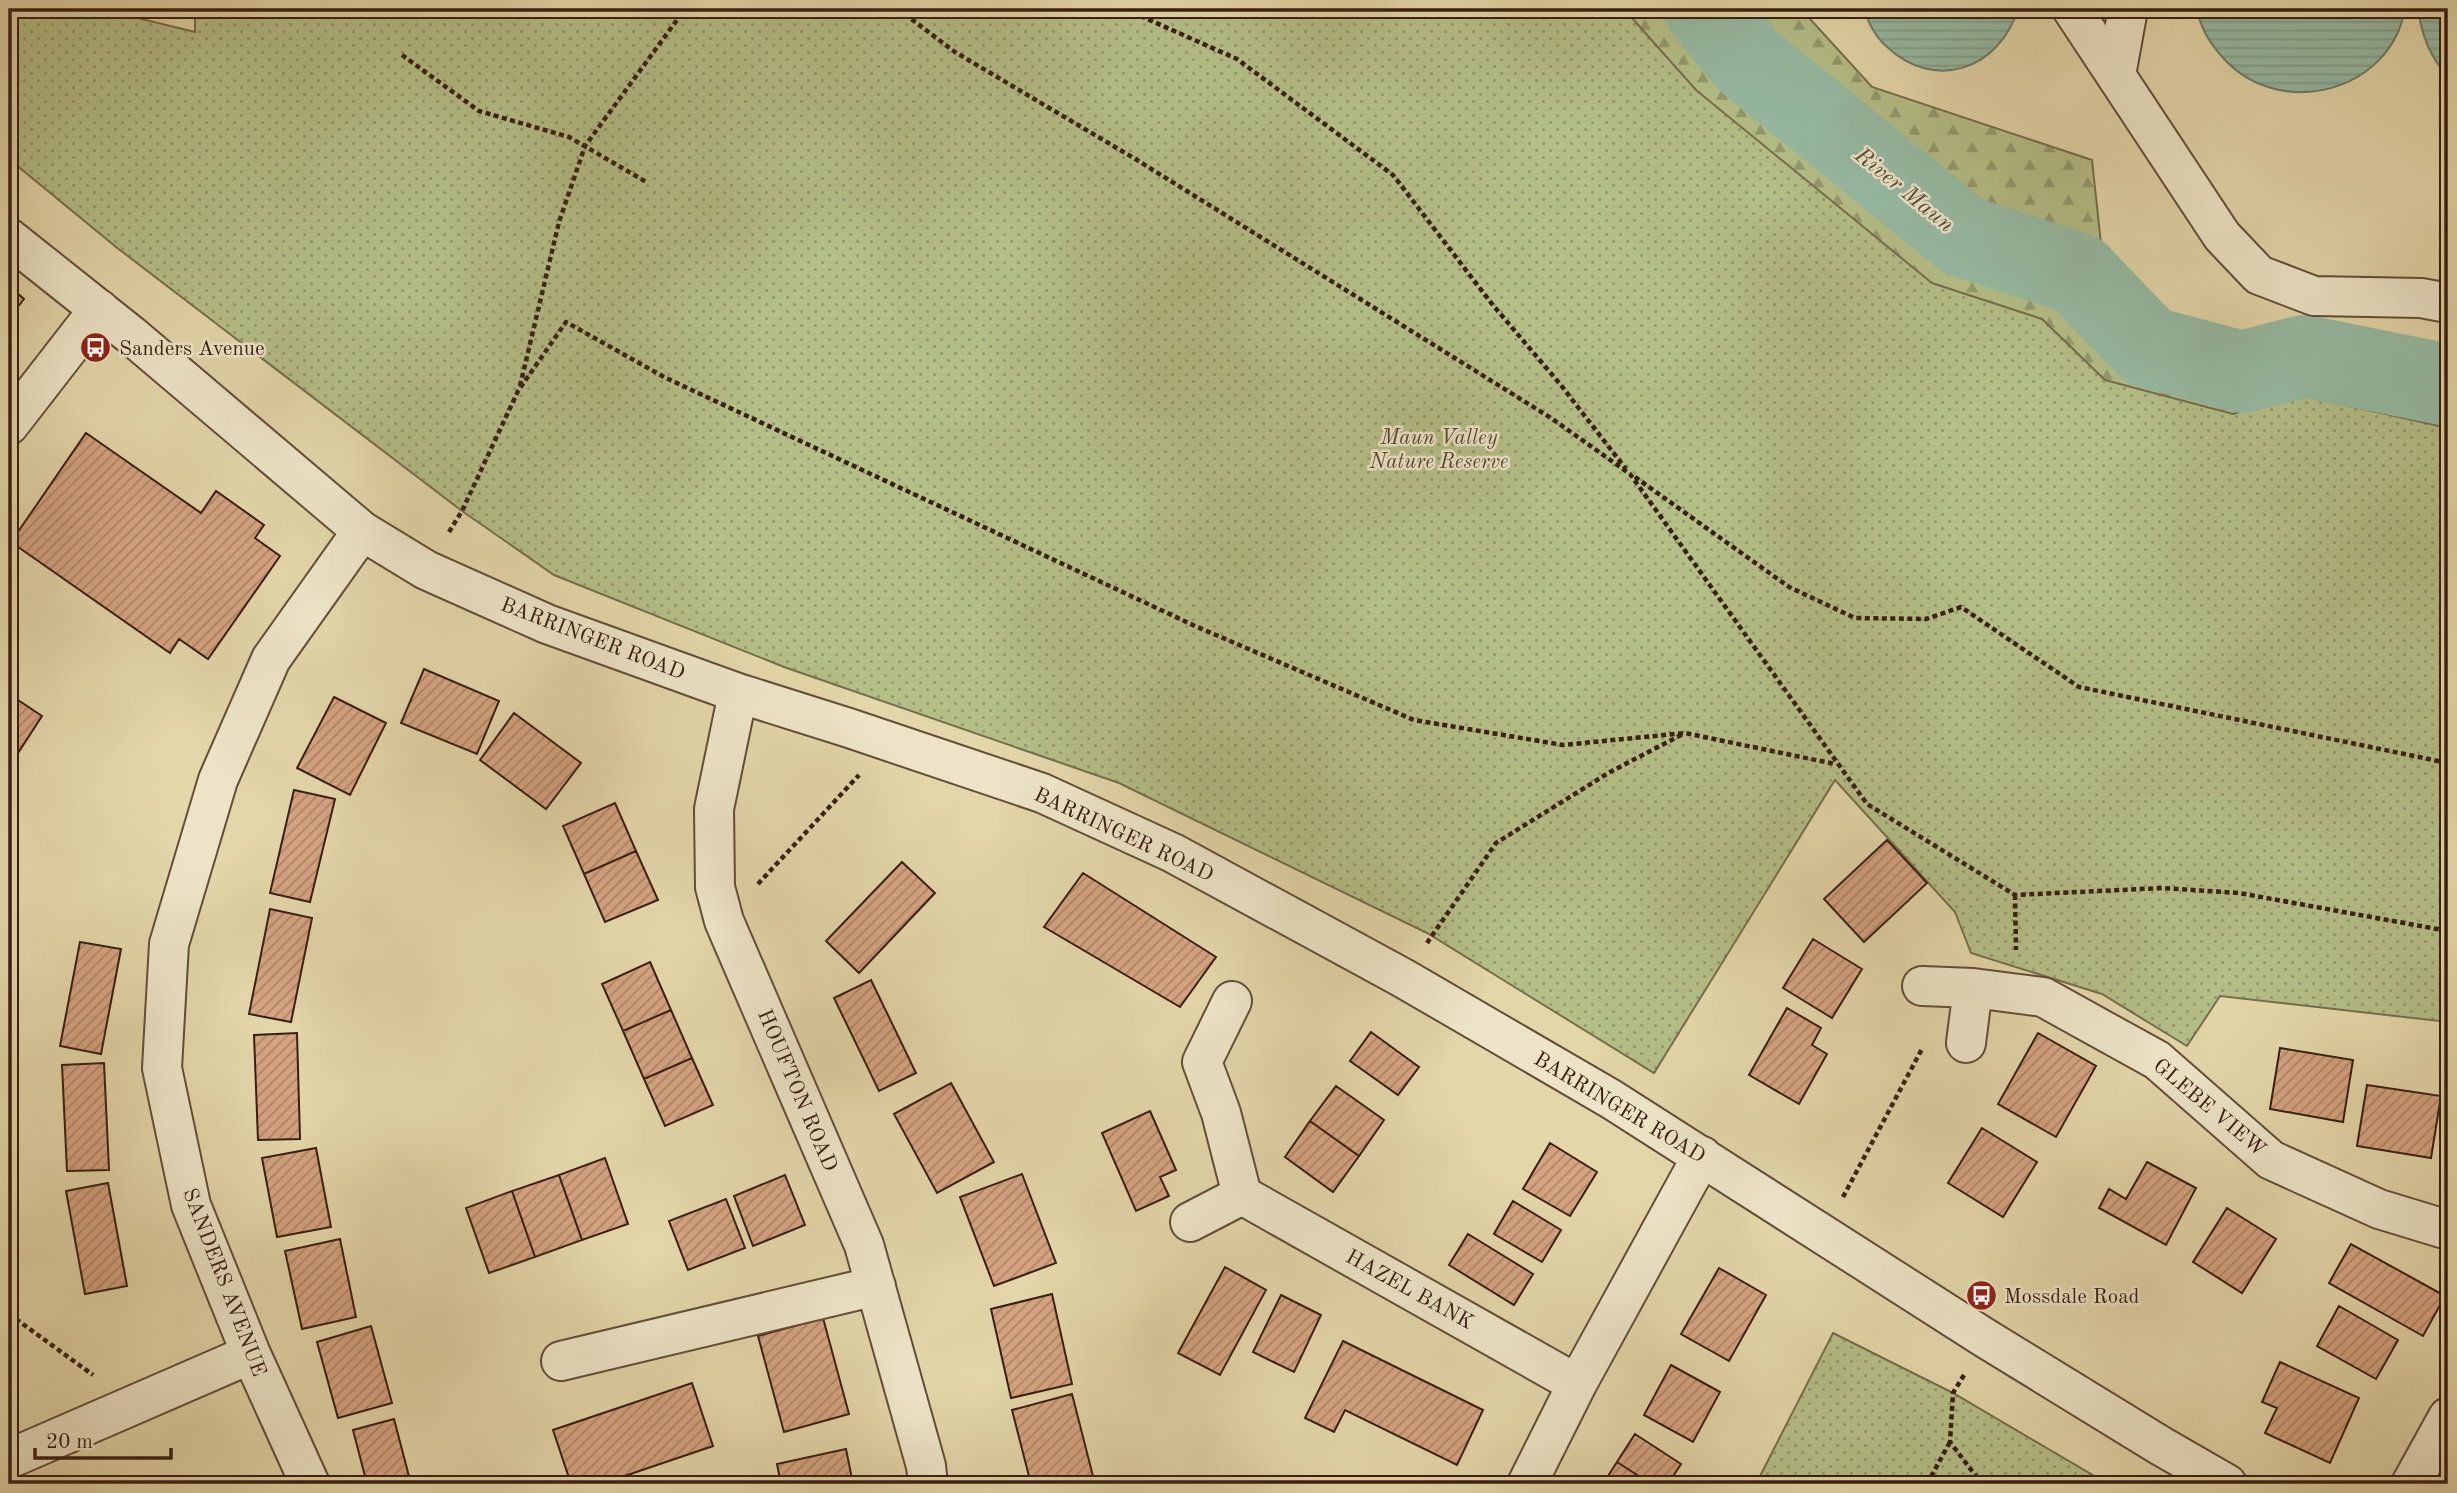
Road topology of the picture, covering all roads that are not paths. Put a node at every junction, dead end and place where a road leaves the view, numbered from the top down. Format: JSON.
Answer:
{"nodes":[{"id":1,"x":2072,"y":9,"type":"edge"},
{"id":2,"x":2128,"y":9,"type":"edge"},
{"id":3,"x":2116,"y":75,"type":"junction"},
{"id":4,"x":9,"y":238,"type":"edge"},
{"id":5,"x":2448,"y":303,"type":"edge"},
{"id":6,"x":99,"y":309,"type":"junction"},
{"id":7,"x":9,"y":425,"type":"edge"},
{"id":8,"x":362,"y":531,"type":"junction"},
{"id":9,"x":738,"y":693,"type":"junction"},
{"id":10,"x":1922,"y":986,"type":"dead end"},
{"id":11,"x":1973,"y":988,"type":"junction"},
{"id":12,"x":1232,"y":1001,"type":"dead end"},
{"id":13,"x":1966,"y":1044,"type":"dead end"},
{"id":14,"x":1702,"y":1156,"type":"junction"},
{"id":15,"x":1242,"y":1195,"type":"junction"},
{"id":16,"x":1190,"y":1222,"type":"dead end"},
{"id":17,"x":2448,"y":1230,"type":"edge"},
{"id":18,"x":876,"y":1286,"type":"junction"},
{"id":19,"x":251,"y":1354,"type":"junction"},
{"id":20,"x":561,"y":1361,"type":"dead end"},
{"id":21,"x":1577,"y":1384,"type":"junction"},
{"id":22,"x":2448,"y":1417,"type":"edge"},
{"id":23,"x":9,"y":1459,"type":"edge"},
{"id":24,"x":310,"y":1484,"type":"edge"},
{"id":25,"x":928,"y":1484,"type":"edge"},
{"id":26,"x":1527,"y":1484,"type":"edge"},
{"id":27,"x":2227,"y":1484,"type":"edge"},
{"id":28,"x":2412,"y":1484,"type":"edge"}],
"edges":[{"from":1,"to":3,"type":"street"},
{"from":2,"to":3,"type":"street"},
{"from":3,"to":5,"type":"street"},
{"from":4,"to":6,"type":"street","name":"BARRINGER ROAD"},
{"from":6,"to":7,"type":"street"},
{"from":6,"to":8,"type":"street","name":"BARRINGER ROAD"},
{"from":8,"to":9,"type":"street","name":"BARRINGER ROAD"},
{"from":8,"to":19,"type":"street","name":"SANDERS AVENUE"},
{"from":9,"to":14,"type":"street","name":"BARRINGER ROAD"},
{"from":9,"to":18,"type":"street","name":"HOUFTON ROAD"},
{"from":10,"to":11,"type":"street","name":"GLEBE VIEW"},
{"from":11,"to":13,"type":"street"},
{"from":11,"to":17,"type":"street","name":"GLEBE VIEW"},
{"from":12,"to":15,"type":"street"},
{"from":14,"to":21,"type":"street"},
{"from":14,"to":27,"type":"street","name":"BARRINGER ROAD"},
{"from":15,"to":16,"type":"street"},
{"from":15,"to":21,"type":"street","name":"HAZEL BANK"},
{"from":18,"to":20,"type":"street"},
{"from":18,"to":25,"type":"street","name":"HOUFTON ROAD"},
{"from":19,"to":23,"type":"street"},
{"from":19,"to":24,"type":"street","name":"SANDERS AVENUE"},
{"from":21,"to":26,"type":"street"},
{"from":22,"to":28,"type":"street"}]}
